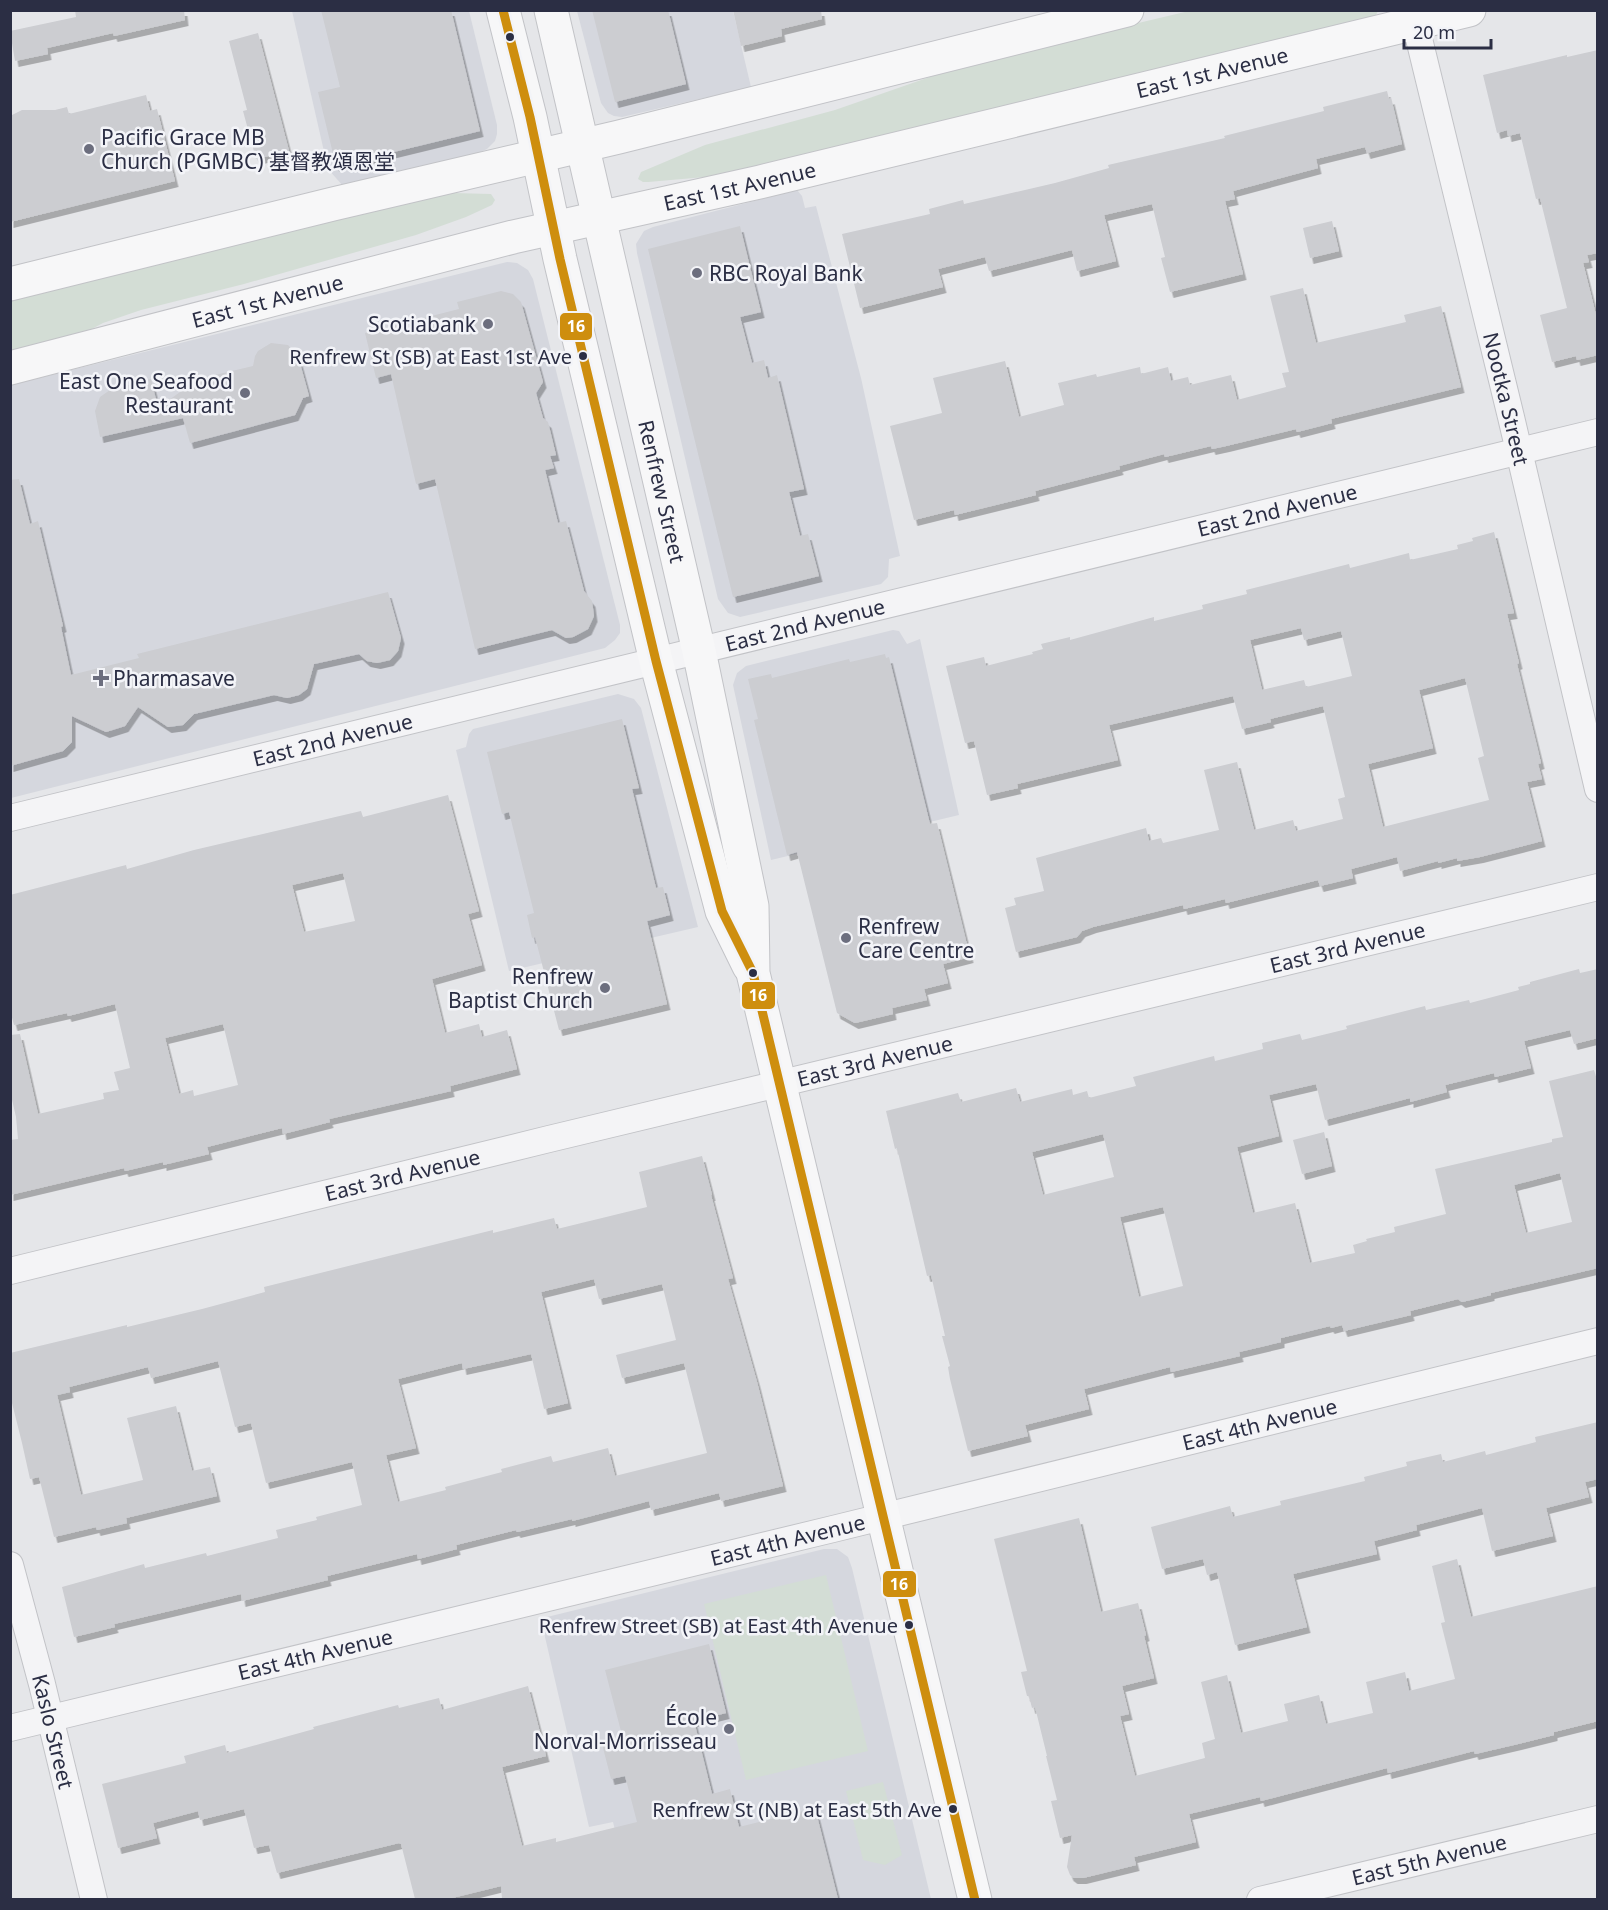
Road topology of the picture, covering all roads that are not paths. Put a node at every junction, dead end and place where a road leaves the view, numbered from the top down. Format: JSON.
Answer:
{"nodes":[{"id":1,"x":503,"y":10,"type":"edge"},
{"id":2,"x":551,"y":10,"type":"edge"},
{"id":3,"x":1127,"y":10,"type":"edge"},
{"id":4,"x":1469,"y":10,"type":"edge"},
{"id":5,"x":1414,"y":17,"type":"edge"},
{"id":6,"x":583,"y":145,"type":"junction"},
{"id":7,"x":538,"y":156,"type":"junction"},
{"id":8,"x":599,"y":219,"type":"junction"},
{"id":9,"x":554,"y":228,"type":"junction"},
{"id":10,"x":10,"y":284,"type":"edge"},
{"id":11,"x":10,"y":368,"type":"edge"},
{"id":12,"x":1598,"y":432,"type":"edge"},
{"id":13,"x":1519,"y":451,"type":"junction"},
{"id":14,"x":699,"y":651,"type":"junction"},
{"id":15,"x":656,"y":662,"type":"junction"},
{"id":16,"x":1598,"y":789,"type":"edge"},
{"id":17,"x":10,"y":818,"type":"edge"},
{"id":18,"x":1598,"y":887,"type":"edge"},
{"id":19,"x":753,"y":973,"type":"junction"},
{"id":20,"x":779,"y":1084,"type":"junction"},
{"id":21,"x":10,"y":1271,"type":"edge"},
{"id":22,"x":1598,"y":1341,"type":"edge"},
{"id":23,"x":882,"y":1517,"type":"junction"},
{"id":24,"x":10,"y":1565,"type":"edge"},
{"id":25,"x":50,"y":1718,"type":"junction"},
{"id":26,"x":10,"y":1728,"type":"edge"},
{"id":27,"x":1598,"y":1819,"type":"edge"},
{"id":28,"x":94,"y":1899,"type":"edge"},
{"id":29,"x":975,"y":1899,"type":"edge"},
{"id":30,"x":1260,"y":1899,"type":"edge"}],
"edges":[{"from":1,"to":7,"type":"street","name":"Renfrew Street"},
{"from":2,"to":6,"type":"street","name":"Renfrew Street"},
{"from":3,"to":6,"type":"street"},
{"from":4,"to":5,"type":"street","name":"East 1st Avenue"},
{"from":5,"to":8,"type":"street","name":"East 1st Avenue"},
{"from":5,"to":13,"type":"street","name":"Nootka Street"},
{"from":6,"to":7,"type":"street"},
{"from":6,"to":8,"type":"street","name":"Renfrew Street"},
{"from":7,"to":9,"type":"street","name":"Renfrew Street"},
{"from":7,"to":10,"type":"street"},
{"from":8,"to":9,"type":"street","name":"East 1st Avenue"},
{"from":8,"to":14,"type":"street","name":"Renfrew Street"},
{"from":9,"to":11,"type":"street","name":"East 1st Avenue"},
{"from":9,"to":15,"type":"street","name":"Renfrew Street"},
{"from":12,"to":13,"type":"street","name":"East 2nd Avenue"},
{"from":13,"to":14,"type":"street","name":"East 2nd Avenue"},
{"from":13,"to":16,"type":"street","name":"Nootka Street"},
{"from":14,"to":15,"type":"street","name":"East 2nd Avenue"},
{"from":14,"to":19,"type":"street","name":"Renfrew Street"},
{"from":15,"to":17,"type":"street","name":"East 2nd Avenue"},
{"from":15,"to":19,"type":"street","name":"Renfrew Street"},
{"from":18,"to":20,"type":"street","name":"East 3rd Avenue"},
{"from":19,"to":20,"type":"street","name":"Renfrew Street"},
{"from":20,"to":21,"type":"street","name":"East 3rd Avenue"},
{"from":20,"to":23,"type":"street","name":"Renfrew Street"},
{"from":22,"to":23,"type":"street","name":"East 4th Avenue"},
{"from":23,"to":25,"type":"street","name":"East 4th Avenue"},
{"from":23,"to":29,"type":"street","name":"Renfrew Street"},
{"from":24,"to":25,"type":"street","name":"Kaslo Street"},
{"from":25,"to":26,"type":"street","name":"East 4th Avenue"},
{"from":25,"to":28,"type":"street","name":"Kaslo Street"},
{"from":27,"to":30,"type":"street","name":"East 5th Avenue"}]}
